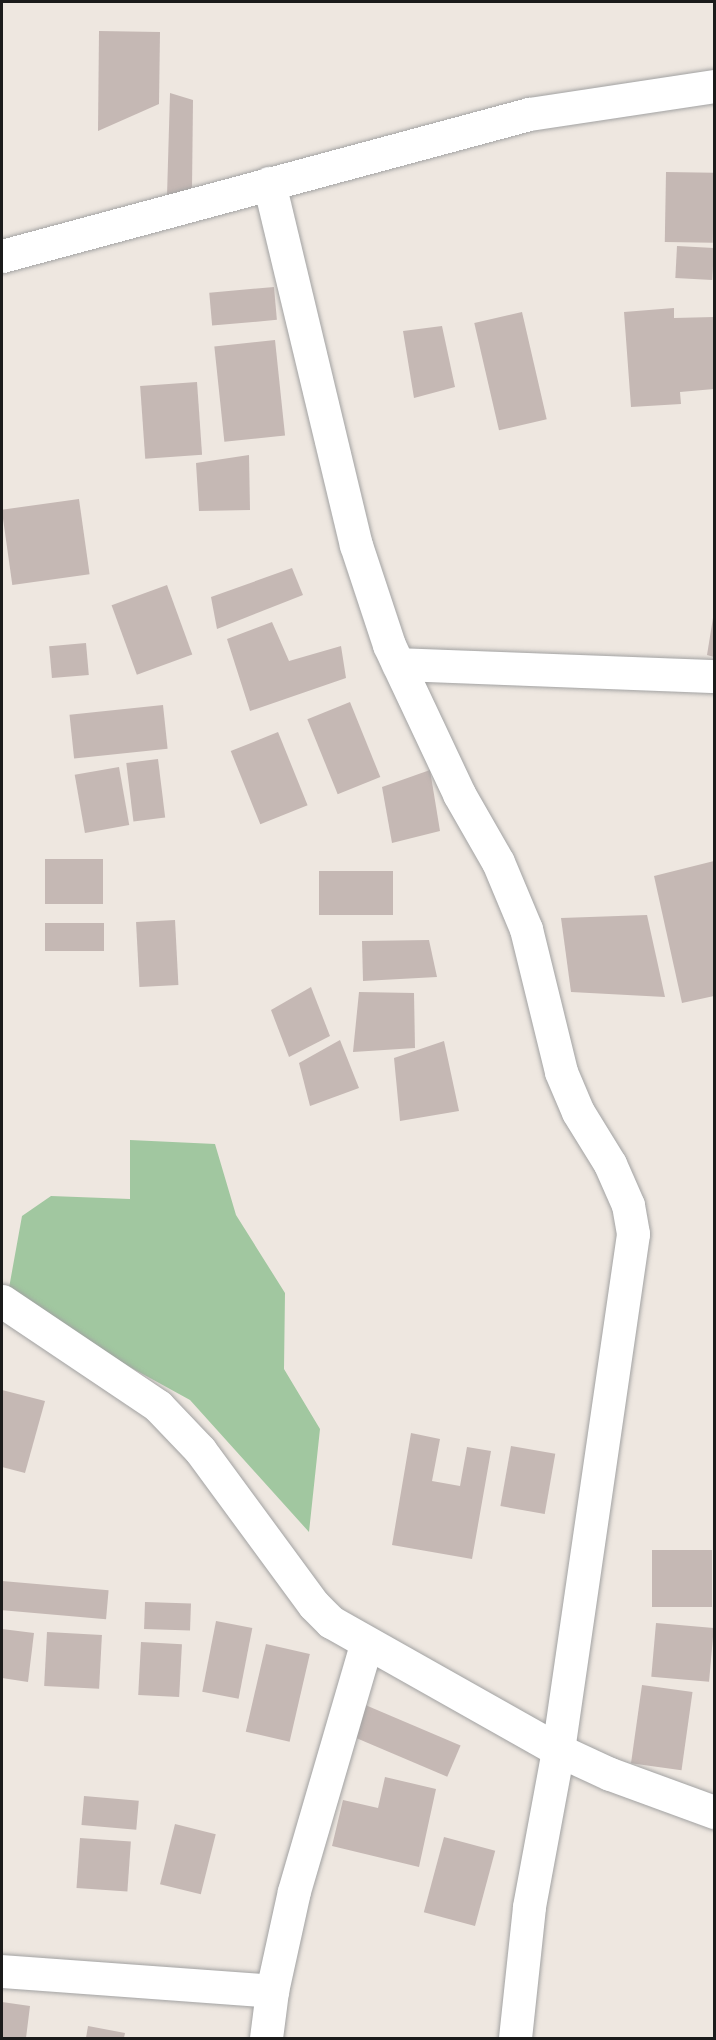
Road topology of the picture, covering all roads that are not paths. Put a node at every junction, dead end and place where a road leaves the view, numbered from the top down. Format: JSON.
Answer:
{"nodes":[{"id":1,"x":714,"y":86,"type":"edge"},
{"id":2,"x":269,"y":183,"type":"junction"},
{"id":3,"x":2,"y":256,"type":"edge"},
{"id":4,"x":398,"y":664,"type":"junction"},
{"id":5,"x":714,"y":676,"type":"edge"},
{"id":6,"x":2,"y":1301,"type":"edge"},
{"id":7,"x":366,"y":1644,"type":"junction"},
{"id":8,"x":558,"y":1750,"type":"junction"},
{"id":9,"x":714,"y":1812,"type":"edge"},
{"id":10,"x":2,"y":1971,"type":"edge"},
{"id":11,"x":272,"y":1991,"type":"junction"},
{"id":12,"x":266,"y":2038,"type":"edge"},
{"id":13,"x":515,"y":2038,"type":"edge"}],
"edges":[{"from":1,"to":2,"type":"street"},
{"from":2,"to":3,"type":"street"},
{"from":2,"to":4,"type":"street"},
{"from":4,"to":5,"type":"street"},
{"from":4,"to":8,"type":"street"},
{"from":6,"to":7,"type":"street"},
{"from":7,"to":8,"type":"street"},
{"from":7,"to":11,"type":"street"},
{"from":8,"to":9,"type":"street"},
{"from":8,"to":13,"type":"street"},
{"from":10,"to":11,"type":"street"},
{"from":11,"to":12,"type":"street"}]}
